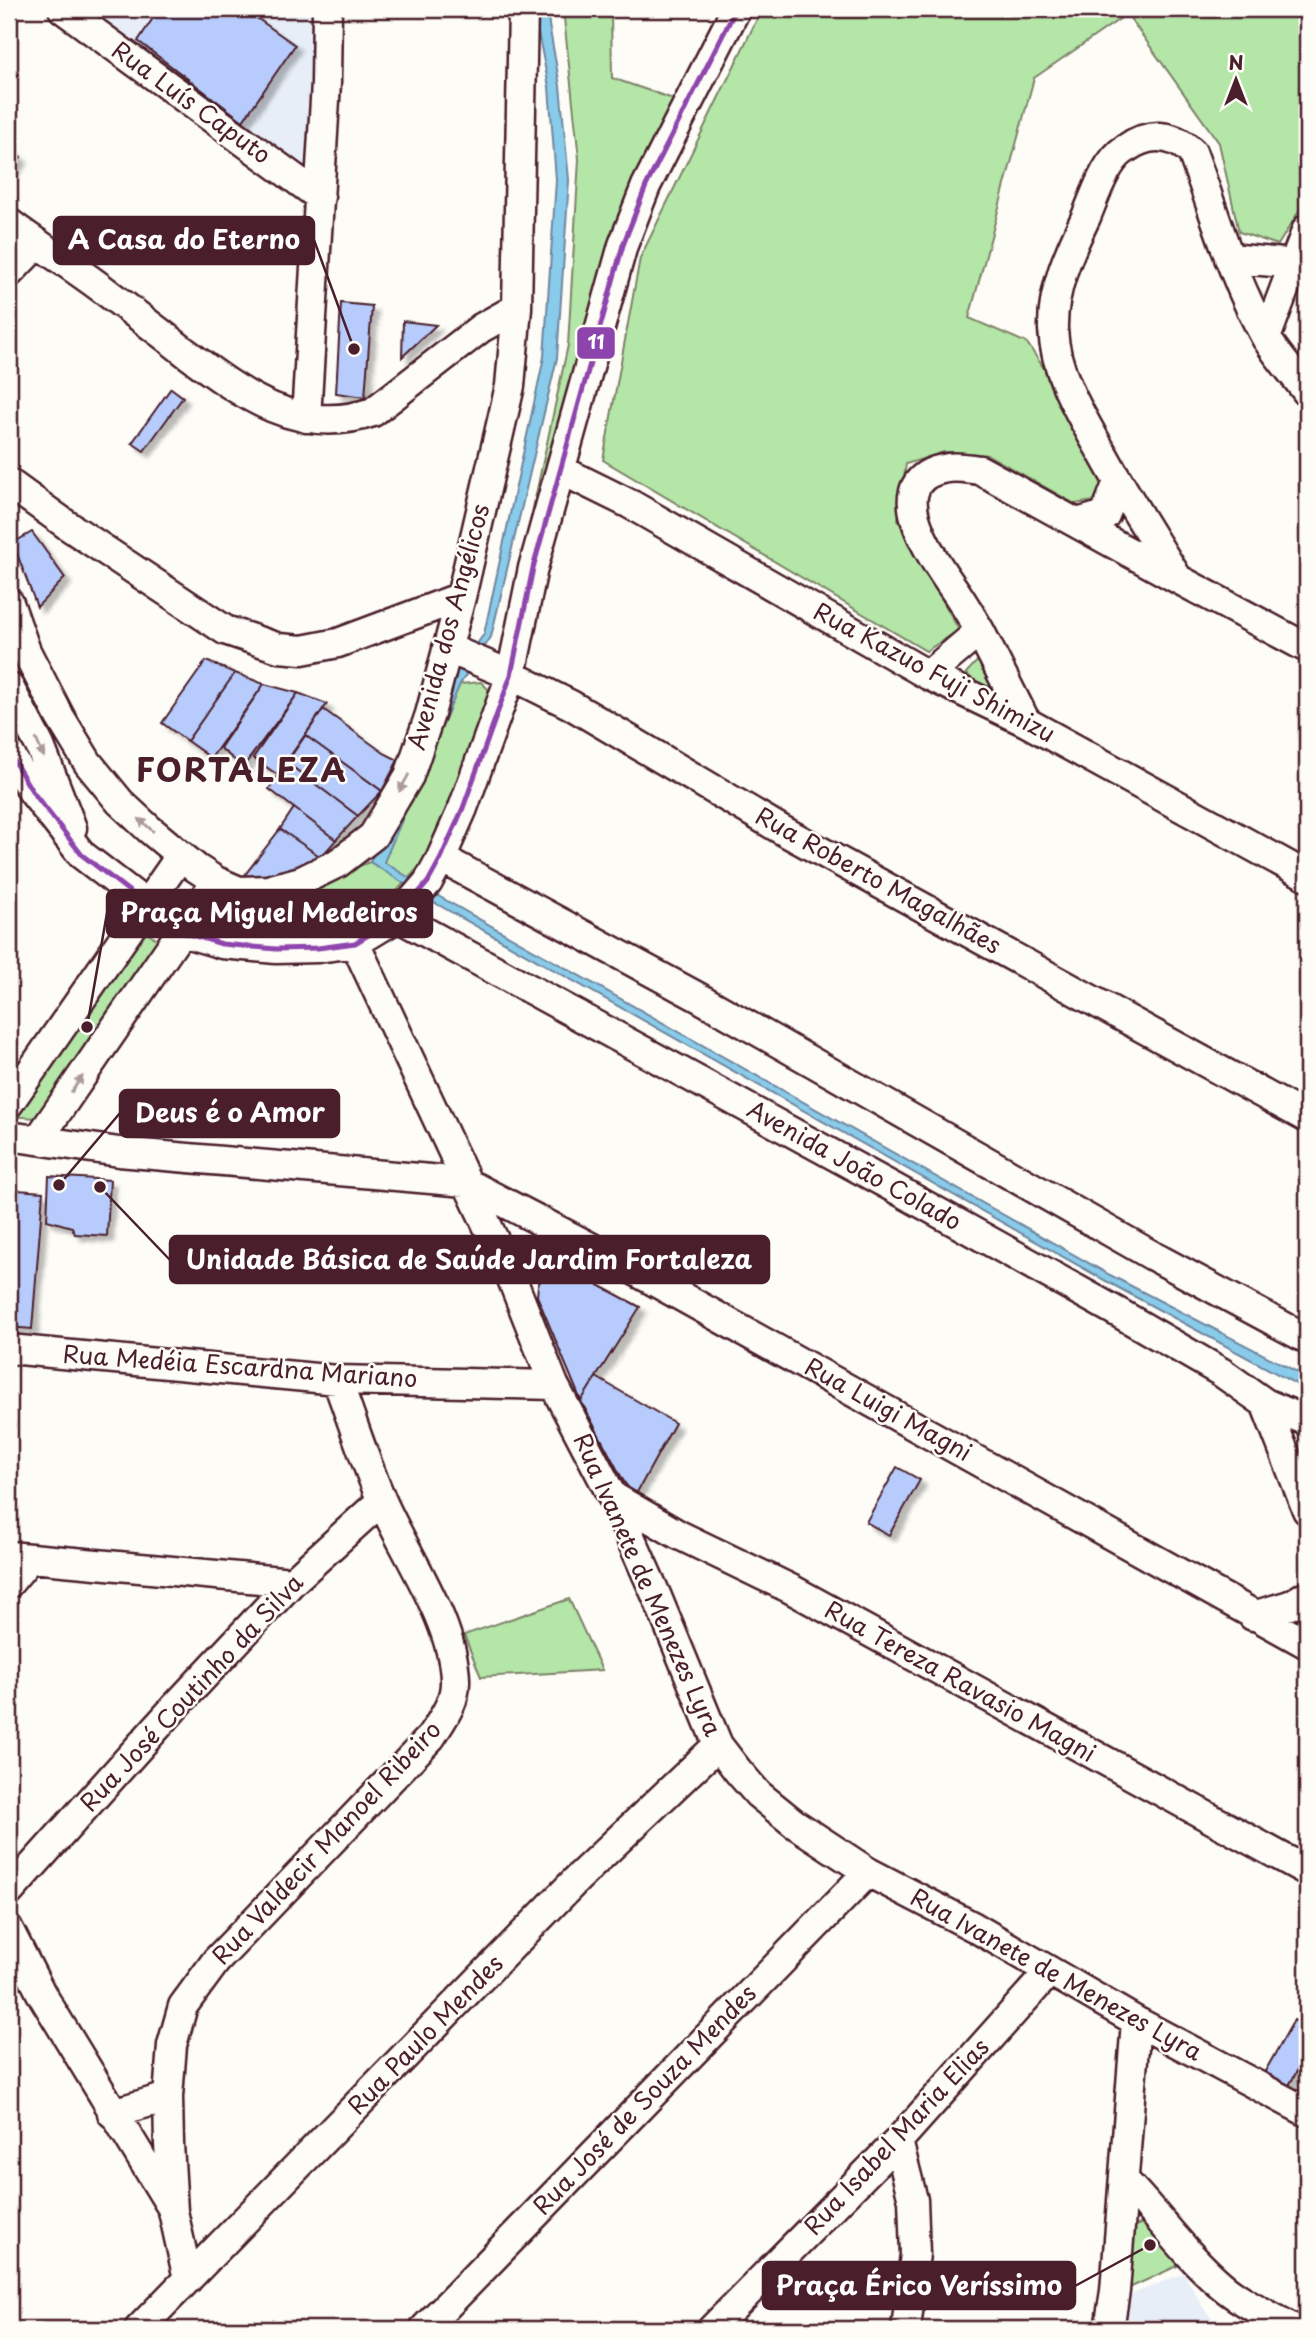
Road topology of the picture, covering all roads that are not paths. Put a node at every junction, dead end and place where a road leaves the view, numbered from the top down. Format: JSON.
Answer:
{"nodes":[{"id":1,"x":63,"y":9,"type":"edge"},
{"id":2,"x":327,"y":9,"type":"edge"},
{"id":3,"x":523,"y":9,"type":"edge"},
{"id":4,"x":736,"y":9,"type":"edge"},
{"id":5,"x":320,"y":197,"type":"junction"},
{"id":6,"x":9,"y":223,"type":"edge"},
{"id":7,"x":1307,"y":229,"type":"edge"},
{"id":8,"x":37,"y":244,"type":"junction"},
{"id":9,"x":1229,"y":258,"type":"junction"},
{"id":10,"x":1295,"y":264,"type":"junction"},
{"id":11,"x":9,"y":273,"type":"edge"},
{"id":12,"x":517,"y":308,"type":"junction"},
{"id":13,"x":1266,"y":338,"type":"junction"},
{"id":14,"x":463,"y":345,"type":"junction"},
{"id":15,"x":513,"y":360,"type":"junction"},
{"id":16,"x":1307,"y":392,"type":"edge"},
{"id":17,"x":306,"y":418,"type":"junction"},
{"id":18,"x":561,"y":470,"type":"junction"},
{"id":19,"x":1118,"y":482,"type":"junction"},
{"id":20,"x":9,"y":483,"type":"edge"},
{"id":21,"x":1077,"y":523,"type":"junction"},
{"id":22,"x":1178,"y":579,"type":"junction"},
{"id":23,"x":461,"y":597,"type":"junction"},
{"id":24,"x":9,"y":603,"type":"edge"},
{"id":25,"x":980,"y":631,"type":"junction"},
{"id":26,"x":447,"y":648,"type":"junction"},
{"id":27,"x":1307,"y":648,"type":"edge"},
{"id":28,"x":511,"y":675,"type":"junction"},
{"id":29,"x":928,"y":675,"type":"junction"},
{"id":30,"x":9,"y":687,"type":"edge"},
{"id":31,"x":1026,"y":722,"type":"junction"},
{"id":32,"x":9,"y":753,"type":"edge"},
{"id":33,"x":181,"y":855,"type":"junction"},
{"id":34,"x":82,"y":856,"type":"junction"},
{"id":35,"x":441,"y":858,"type":"junction"},
{"id":36,"x":1307,"y":876,"type":"edge"},
{"id":37,"x":216,"y":881,"type":"junction"},
{"id":38,"x":147,"y":907,"type":"junction"},
{"id":39,"x":398,"y":917,"type":"junction"},
{"id":40,"x":182,"y":932,"type":"junction"},
{"id":41,"x":355,"y":943,"type":"junction"},
{"id":42,"x":9,"y":1103,"type":"edge"},
{"id":43,"x":1307,"y":1118,"type":"edge"},
{"id":44,"x":9,"y":1136,"type":"edge"},
{"id":45,"x":38,"y":1140,"type":"junction"},
{"id":46,"x":465,"y":1182,"type":"junction"},
{"id":47,"x":557,"y":1231,"type":"junction"},
{"id":48,"x":510,"y":1274,"type":"junction"},
{"id":49,"x":1307,"y":1339,"type":"edge"},
{"id":50,"x":9,"y":1349,"type":"edge"},
{"id":51,"x":337,"y":1380,"type":"junction"},
{"id":52,"x":554,"y":1385,"type":"junction"},
{"id":53,"x":1265,"y":1404,"type":"junction"},
{"id":54,"x":1307,"y":1421,"type":"edge"},
{"id":55,"x":612,"y":1496,"type":"junction"},
{"id":56,"x":382,"y":1500,"type":"junction"},
{"id":57,"x":1307,"y":1510,"type":"edge"},
{"id":58,"x":19,"y":1557,"type":"edge"},
{"id":59,"x":292,"y":1582,"type":"junction"},
{"id":60,"x":9,"y":1583,"type":"edge"},
{"id":61,"x":1307,"y":1595,"type":"edge"},
{"id":62,"x":1253,"y":1616,"type":"junction"},
{"id":63,"x":1307,"y":1644,"type":"edge"},
{"id":64,"x":718,"y":1745,"type":"junction"},
{"id":65,"x":1307,"y":1871,"type":"edge"},
{"id":66,"x":868,"y":1872,"type":"junction"},
{"id":67,"x":9,"y":1892,"type":"edge"},
{"id":68,"x":9,"y":1930,"type":"edge"},
{"id":69,"x":1049,"y":1972,"type":"junction"},
{"id":70,"x":1136,"y":2021,"type":"junction"},
{"id":71,"x":168,"y":2097,"type":"junction"},
{"id":72,"x":1307,"y":2112,"type":"edge"},
{"id":73,"x":112,"y":2113,"type":"junction"},
{"id":74,"x":898,"y":2141,"type":"junction"},
{"id":75,"x":1124,"y":2180,"type":"junction"},
{"id":76,"x":173,"y":2211,"type":"junction"},
{"id":77,"x":188,"y":2279,"type":"junction"},
{"id":78,"x":139,"y":2329,"type":"edge"},
{"id":79,"x":424,"y":2329,"type":"edge"},
{"id":80,"x":712,"y":2329,"type":"edge"},
{"id":81,"x":906,"y":2329,"type":"edge"},
{"id":82,"x":1109,"y":2329,"type":"edge"},
{"id":83,"x":1294,"y":2329,"type":"edge"}],
"edges":[{"from":1,"to":5,"type":"street","name":"Rua Luís Caputo"},
{"from":2,"to":5,"type":"street"},
{"from":3,"to":12,"type":"street","name":"Avenida dos Angélicos"},
{"from":4,"to":18,"type":"street"},
{"from":5,"to":17,"type":"street"},
{"from":6,"to":8,"type":"street"},
{"from":7,"to":10,"type":"street"},
{"from":8,"to":11,"type":"street"},
{"from":8,"to":17,"type":"street"},
{"from":9,"to":10,"type":"street"},
{"from":9,"to":13,"type":"street"},
{"from":9,"to":19,"type":"street"},
{"from":10,"to":13,"type":"street"},
{"from":12,"to":14,"type":"street"},
{"from":12,"to":15,"type":"street","name":"Avenida dos Angélicos"},
{"from":13,"to":16,"type":"street"},
{"from":14,"to":15,"type":"street"},
{"from":14,"to":17,"type":"street"},
{"from":15,"to":23,"type":"street","name":"Avenida dos Angélicos"},
{"from":18,"to":28,"type":"street"},
{"from":18,"to":29,"type":"street","name":"Rua Kazuo Fuji Shimizu"},
{"from":19,"to":21,"type":"street"},
{"from":19,"to":22,"type":"street"},
{"from":20,"to":23,"type":"street"},
{"from":21,"to":22,"type":"street"},
{"from":21,"to":25,"type":"street"},
{"from":22,"to":27,"type":"street"},
{"from":23,"to":26,"type":"street","name":"Avenida dos Angélicos"},
{"from":33,"to":24,"type":"street","name":"Avenida dos Angélicos","one_way":true},
{"from":25,"to":29,"type":"street"},
{"from":25,"to":31,"type":"street"},
{"from":26,"to":28,"type":"street","name":"Rua Roberto Magalhães"},
{"from":26,"to":37,"type":"street","name":"Avenida dos Angélicos","one_way":true},
{"from":28,"to":35,"type":"street"},
{"from":28,"to":43,"type":"street","name":"Rua Roberto Magalhães"},
{"from":29,"to":31,"type":"street","name":"Rua Kazuo Fuji Shimizu"},
{"from":30,"to":34,"type":"street","one_way":true},
{"from":31,"to":36,"type":"street","name":"Rua Kazuo Fuji Shimizu"},
{"from":32,"to":34,"type":"street"},
{"from":33,"to":37,"type":"street","name":"Avenida dos Angélicos"},
{"from":33,"to":38,"type":"street"},
{"from":34,"to":38,"type":"street"},
{"from":35,"to":39,"type":"street"},
{"from":35,"to":49,"type":"street"},
{"from":37,"to":40,"type":"street"},
{"from":38,"to":40,"type":"street"},
{"from":38,"to":42,"type":"street"},
{"from":39,"to":41,"type":"street"},
{"from":39,"to":53,"type":"street","name":"Avenida João Colado"},
{"from":40,"to":41,"type":"street"},
{"from":45,"to":40,"type":"street","one_way":true},
{"from":41,"to":46,"type":"street","name":"Rua Ivanete de Menezes Lyra"},
{"from":44,"to":45,"type":"street"},
{"from":45,"to":46,"type":"street"},
{"from":46,"to":47,"type":"street","name":"Rua Luigi Magni"},
{"from":46,"to":48,"type":"street","name":"Rua Ivanete de Menezes Lyra"},
{"from":47,"to":48,"type":"street"},
{"from":47,"to":62,"type":"street","name":"Rua Luigi Magni"},
{"from":48,"to":52,"type":"street","name":"Rua Ivanete de Menezes Lyra"},
{"from":50,"to":51,"type":"street","name":"Rua Medéia Escardna Mariano"},
{"from":51,"to":52,"type":"street","name":"Rua Medéia Escardna Mariano"},
{"from":51,"to":56,"type":"street","name":"Rua Valdecir Manoel Ribeiro"},
{"from":52,"to":55,"type":"street","name":"Rua Ivanete de Menezes Lyra"},
{"from":53,"to":54,"type":"street","name":"Avenida João Colado"},
{"from":53,"to":57,"type":"street"},
{"from":55,"to":64,"type":"street","name":"Rua Ivanete de Menezes Lyra"},
{"from":55,"to":65,"type":"street","name":"Rua Tereza Ravasio Magni"},
{"from":56,"to":59,"type":"street","name":"Rua José Coutinho da Silva"},
{"from":56,"to":71,"type":"street","name":"Rua Valdecir Manoel Ribeiro"},
{"from":58,"to":59,"type":"street"},
{"from":58,"to":60,"type":"street"},
{"from":59,"to":67,"type":"street","name":"Rua José Coutinho da Silva"},
{"from":61,"to":62,"type":"street"},
{"from":62,"to":63,"type":"street","name":"Rua Luigi Magni"},
{"from":64,"to":66,"type":"street","name":"Rua Ivanete de Menezes Lyra"},
{"from":64,"to":77,"type":"street","name":"Rua Paulo Mendes"},
{"from":66,"to":69,"type":"street","name":"Rua Ivanete de Menezes Lyra"},
{"from":66,"to":79,"type":"street","name":"Rua José de Souza Mendes"},
{"from":68,"to":73,"type":"street"},
{"from":69,"to":70,"type":"street","name":"Rua Ivanete de Menezes Lyra"},
{"from":69,"to":74,"type":"street","name":"Rua Isabel Maria Elias"},
{"from":70,"to":72,"type":"street","name":"Rua Ivanete de Menezes Lyra"},
{"from":70,"to":75,"type":"street"},
{"from":71,"to":73,"type":"street"},
{"from":71,"to":76,"type":"street","name":"Rua Valdecir Manoel Ribeiro"},
{"from":73,"to":76,"type":"street"},
{"from":74,"to":80,"type":"street","name":"Rua Isabel Maria Elias"},
{"from":74,"to":81,"type":"street"},
{"from":75,"to":82,"type":"street"},
{"from":75,"to":83,"type":"street"},
{"from":76,"to":77,"type":"street","name":"Rua Valdecir Manoel Ribeiro"},
{"from":77,"to":78,"type":"street","name":"Rua Paulo Mendes"}]}
